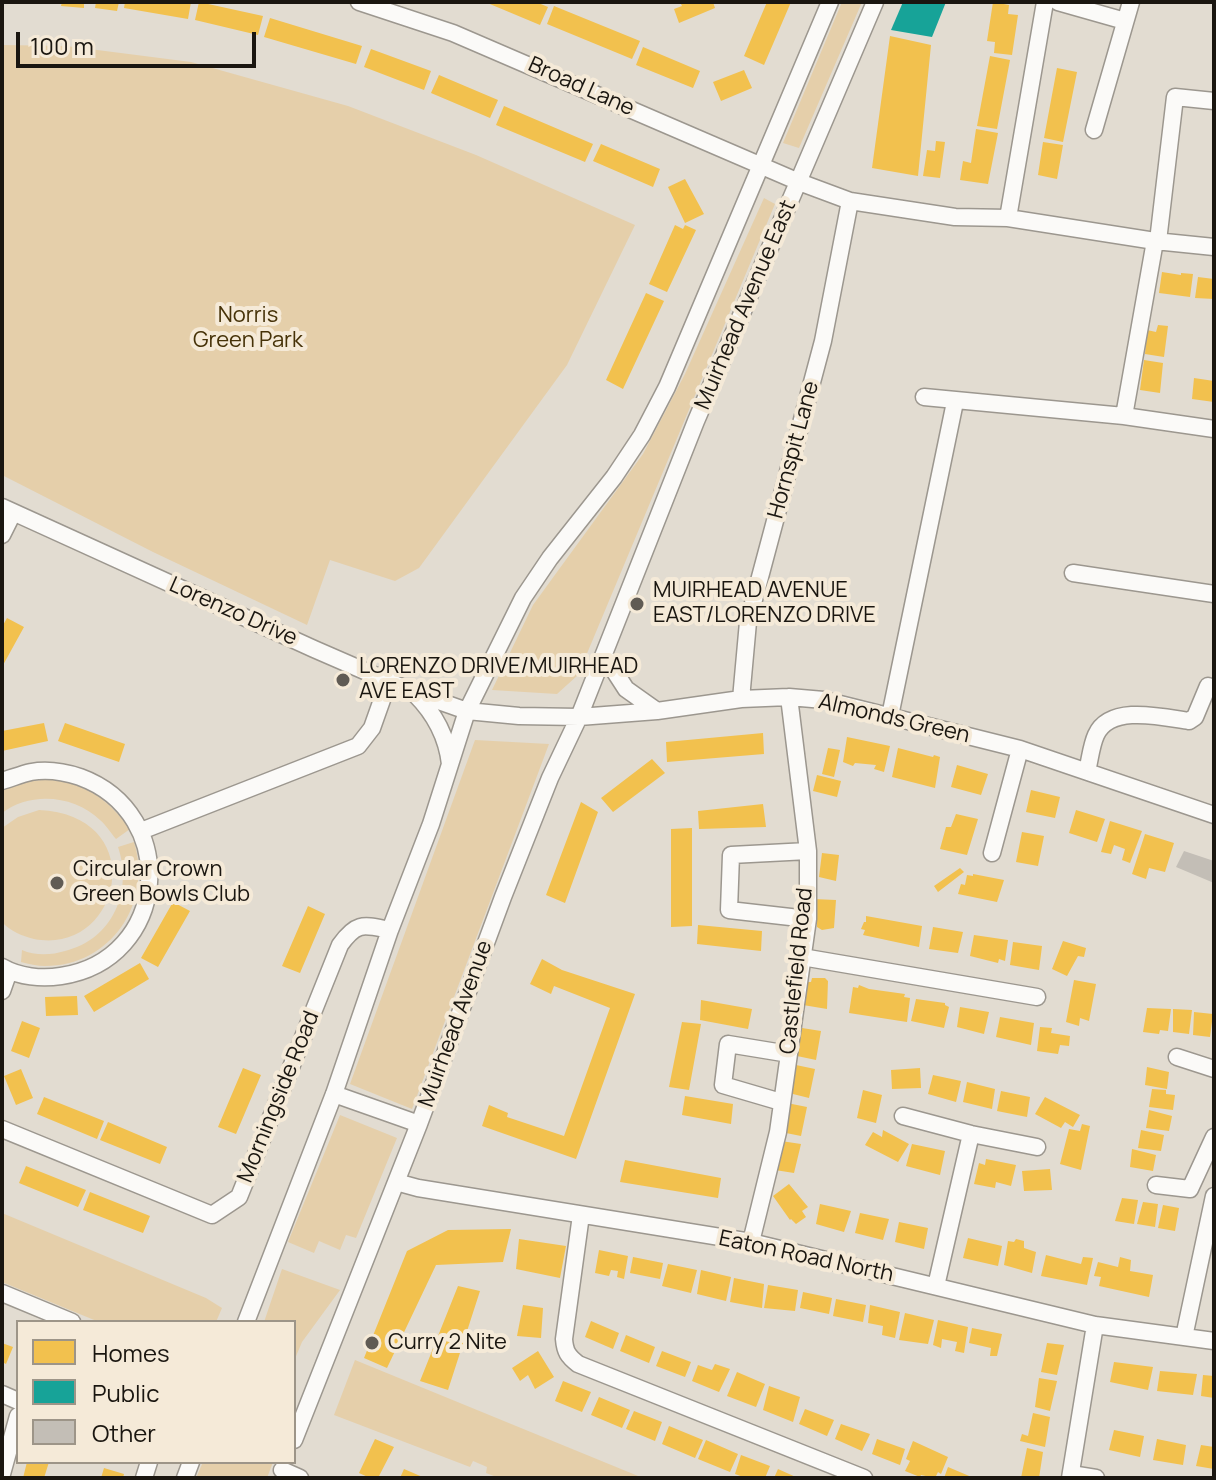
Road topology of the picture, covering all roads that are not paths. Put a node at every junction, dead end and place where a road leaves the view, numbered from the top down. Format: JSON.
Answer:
{"nodes":[{"id":1,"x":359,"y":2,"type":"edge"},
{"id":2,"x":830,"y":2,"type":"edge"},
{"id":3,"x":875,"y":2,"type":"edge"},
{"id":4,"x":1045,"y":2,"type":"edge"},
{"id":5,"x":1058,"y":2,"type":"edge"},
{"id":6,"x":1131,"y":2,"type":"edge"},
{"id":7,"x":1125,"y":21,"type":"junction"},
{"id":8,"x":1214,"y":101,"type":"edge"},
{"id":9,"x":1094,"y":130,"type":"dead end"},
{"id":10,"x":761,"y":166,"type":"junction"},
{"id":11,"x":799,"y":182,"type":"junction"},
{"id":12,"x":850,"y":201,"type":"junction"},
{"id":13,"x":1008,"y":218,"type":"junction"},
{"id":14,"x":1156,"y":241,"type":"junction"},
{"id":15,"x":1214,"y":247,"type":"edge"},
{"id":16,"x":924,"y":397,"type":"dead end"},
{"id":17,"x":955,"y":402,"type":"junction"},
{"id":18,"x":1124,"y":416,"type":"junction"},
{"id":19,"x":1214,"y":429,"type":"edge"},
{"id":20,"x":8,"y":510,"type":"edge"},
{"id":21,"x":2,"y":535,"type":"edge"},
{"id":22,"x":1073,"y":573,"type":"dead end"},
{"id":23,"x":1214,"y":594,"type":"edge"},
{"id":24,"x":622,"y":610,"type":"joint"},
{"id":25,"x":604,"y":655,"type":"junction"},
{"id":26,"x":389,"y":680,"type":"junction"},
{"id":27,"x":1208,"y":686,"type":"dead end"},
{"id":28,"x":413,"y":692,"type":"junction"},
{"id":29,"x":789,"y":697,"type":"junction"},
{"id":30,"x":741,"y":699,"type":"junction"},
{"id":31,"x":467,"y":711,"type":"junction"},
{"id":32,"x":657,"y":711,"type":"junction"},
{"id":33,"x":890,"y":716,"type":"junction"},
{"id":34,"x":579,"y":717,"type":"junction"},
{"id":35,"x":1020,"y":749,"type":"junction"},
{"id":36,"x":450,"y":770,"type":"junction"},
{"id":37,"x":1087,"y":771,"type":"junction"},
{"id":38,"x":2,"y":781,"type":"edge"},
{"id":39,"x":1214,"y":815,"type":"edge"},
{"id":40,"x":141,"y":831,"type":"junction"},
{"id":41,"x":808,"y":851,"type":"junction"},
{"id":42,"x":992,"y":853,"type":"dead end"},
{"id":43,"x":808,"y":919,"type":"junction"},
{"id":44,"x":390,"y":930,"type":"junction"},
{"id":45,"x":802,"y":957,"type":"junction"},
{"id":46,"x":5,"y":969,"type":"edge"},
{"id":47,"x":2,"y":991,"type":"edge"},
{"id":48,"x":1037,"y":997,"type":"dead end"},
{"id":49,"x":789,"y":1054,"type":"junction"},
{"id":50,"x":1177,"y":1057,"type":"dead end"},
{"id":51,"x":1214,"y":1069,"type":"edge"},
{"id":52,"x":334,"y":1094,"type":"junction"},
{"id":53,"x":781,"y":1102,"type":"junction"},
{"id":54,"x":903,"y":1116,"type":"dead end"},
{"id":55,"x":419,"y":1124,"type":"junction"},
{"id":56,"x":2,"y":1129,"type":"edge"},
{"id":57,"x":971,"y":1134,"type":"junction"},
{"id":58,"x":1214,"y":1137,"type":"edge"},
{"id":59,"x":1037,"y":1147,"type":"dead end"},
{"id":60,"x":396,"y":1182,"type":"junction"},
{"id":61,"x":1156,"y":1185,"type":"dead end"},
{"id":62,"x":1214,"y":1196,"type":"edge"},
{"id":63,"x":581,"y":1215,"type":"junction"},
{"id":64,"x":751,"y":1242,"type":"junction"},
{"id":65,"x":936,"y":1286,"type":"junction"},
{"id":66,"x":2,"y":1293,"type":"edge"},
{"id":67,"x":67,"y":1320,"type":"edge"},
{"id":68,"x":247,"y":1320,"type":"edge"},
{"id":69,"x":1095,"y":1325,"type":"junction"},
{"id":70,"x":1184,"y":1337,"type":"junction"},
{"id":71,"x":1214,"y":1341,"type":"edge"},
{"id":72,"x":16,"y":1423,"type":"edge"},
{"id":73,"x":296,"y":1435,"type":"edge"},
{"id":74,"x":282,"y":1470,"type":"edge"},
{"id":75,"x":2,"y":1474,"type":"edge"},
{"id":76,"x":1071,"y":1476,"type":"edge"},
{"id":77,"x":300,"y":1478,"type":"edge"},
{"id":78,"x":864,"y":1478,"type":"edge"},
{"id":79,"x":1096,"y":1478,"type":"edge"}],
"edges":[{"from":1,"to":10,"type":"street","name":"Broad Lane"},
{"from":2,"to":10,"type":"street","name":"Muirhead Avenue East"},
{"from":3,"to":11,"type":"street","name":"Muirhead Avenue East"},
{"from":4,"to":13,"type":"street"},
{"from":5,"to":7,"type":"street"},
{"from":6,"to":7,"type":"street"},
{"from":7,"to":9,"type":"street"},
{"from":8,"to":14,"type":"street"},
{"from":10,"to":11,"type":"street","name":"Broad Lane"},
{"from":10,"to":31,"type":"street","name":"Muirhead Avenue East"},
{"from":11,"to":12,"type":"street","name":"Broad Lane"},
{"from":11,"to":24,"type":"street","name":"Muirhead Avenue East"},
{"from":12,"to":13,"type":"street","name":"Broad Lane"},
{"from":12,"to":30,"type":"street","name":"Hornspit Lane"},
{"from":13,"to":14,"type":"street","name":"Broad Lane"},
{"from":14,"to":15,"type":"street","name":"Broad Lane"},
{"from":14,"to":18,"type":"street"},
{"from":16,"to":17,"type":"street"},
{"from":17,"to":18,"type":"street"},
{"from":17,"to":33,"type":"street"},
{"from":18,"to":19,"type":"street"},
{"from":20,"to":21,"type":"street"},
{"from":20,"to":26,"type":"street","name":"Lorenzo Drive"},
{"from":22,"to":23,"type":"street"},
{"from":24,"to":25,"type":"street","name":"Muirhead Avenue"},
{"from":25,"to":32,"type":"street"},
{"from":25,"to":34,"type":"street","name":"Muirhead Avenue"},
{"from":26,"to":28,"type":"street","name":"Lorenzo Drive"},
{"from":26,"to":40,"type":"street"},
{"from":27,"to":37,"type":"street"},
{"from":28,"to":31,"type":"street","name":"Lorenzo Drive"},
{"from":28,"to":36,"type":"street"},
{"from":29,"to":30,"type":"street","name":"Almonds Green"},
{"from":29,"to":33,"type":"street","name":"Almonds Green"},
{"from":29,"to":41,"type":"street","name":"Castlefield Road"},
{"from":30,"to":32,"type":"street","name":"Almonds Green"},
{"from":31,"to":34,"type":"street","name":"Almonds Green"},
{"from":31,"to":36,"type":"street"},
{"from":32,"to":34,"type":"street","name":"Almonds Green"},
{"from":33,"to":35,"type":"street","name":"Almonds Green"},
{"from":34,"to":55,"type":"street","name":"Muirhead Avenue"},
{"from":35,"to":37,"type":"street","name":"Almonds Green"},
{"from":35,"to":42,"type":"street"},
{"from":36,"to":44,"type":"street"},
{"from":37,"to":39,"type":"street","name":"Almonds Green"},
{"from":38,"to":40,"type":"street"},
{"from":40,"to":46,"type":"street"},
{"from":41,"to":43,"type":"street","name":"Castlefield Road"},
{"from":41,"to":43,"type":"street"},
{"from":43,"to":45,"type":"street","name":"Castlefield Road"},
{"from":44,"to":52,"type":"street"},
{"from":44,"to":56,"type":"street","name":"Morningside Road"},
{"from":45,"to":48,"type":"street"},
{"from":45,"to":49,"type":"street","name":"Castlefield Road"},
{"from":46,"to":47,"type":"street"},
{"from":49,"to":53,"type":"street","name":"Castlefield Road"},
{"from":49,"to":53,"type":"street"},
{"from":50,"to":51,"type":"street"},
{"from":52,"to":55,"type":"street"},
{"from":52,"to":68,"type":"street"},
{"from":53,"to":64,"type":"street","name":"Castlefield Road"},
{"from":54,"to":57,"type":"street"},
{"from":55,"to":60,"type":"street","name":"Muirhead Avenue"},
{"from":57,"to":59,"type":"street"},
{"from":57,"to":65,"type":"street"},
{"from":58,"to":61,"type":"street"},
{"from":60,"to":63,"type":"street","name":"Eaton Road North"},
{"from":60,"to":73,"type":"street","name":"Muirhead Avenue"},
{"from":62,"to":70,"type":"street"},
{"from":63,"to":64,"type":"street","name":"Eaton Road North"},
{"from":63,"to":78,"type":"street"},
{"from":64,"to":65,"type":"street","name":"Eaton Road North"},
{"from":65,"to":69,"type":"street","name":"Eaton Road North"},
{"from":66,"to":67,"type":"street"},
{"from":69,"to":70,"type":"street","name":"Eaton Road North"},
{"from":69,"to":76,"type":"street"},
{"from":70,"to":71,"type":"street","name":"Eaton Road North"},
{"from":72,"to":75,"type":"street"},
{"from":74,"to":77,"type":"street"},
{"from":76,"to":79,"type":"street"}]}
